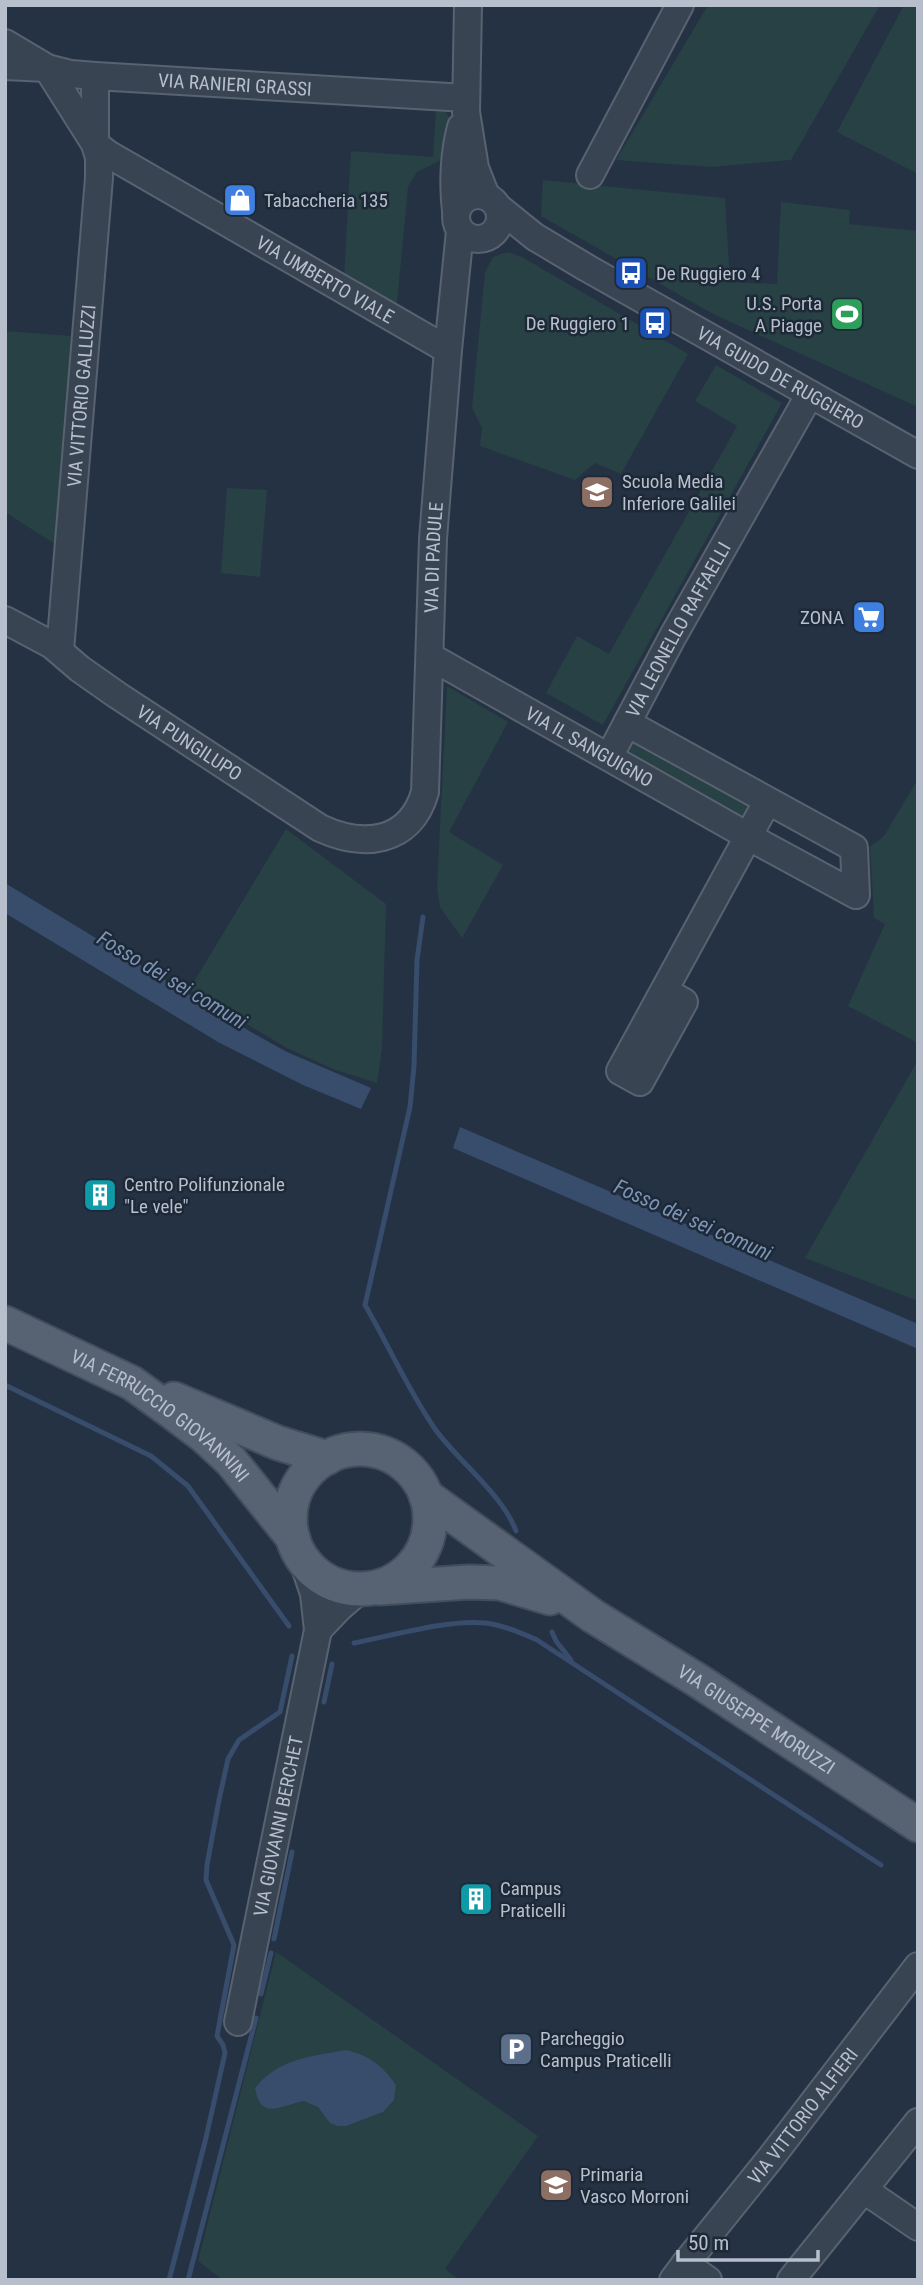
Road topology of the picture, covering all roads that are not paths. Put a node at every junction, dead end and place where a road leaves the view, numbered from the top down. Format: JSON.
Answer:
{"nodes":[{"id":1,"x":468,"y":5,"type":"edge"},
{"id":2,"x":680,"y":5,"type":"edge"},
{"id":3,"x":5,"y":43,"type":"edge"},
{"id":4,"x":5,"y":66,"type":"edge"},
{"id":5,"x":47,"y":68,"type":"junction"},
{"id":6,"x":95,"y":76,"type":"junction"},
{"id":7,"x":466,"y":105,"type":"junction"},
{"id":8,"x":95,"y":144,"type":"junction"},
{"id":9,"x":590,"y":175,"type":"dead end"},
{"id":10,"x":479,"y":220,"type":"junction"},
{"id":11,"x":448,"y":350,"type":"junction"},
{"id":12,"x":810,"y":394,"type":"junction"},
{"id":13,"x":918,"y":455,"type":"edge"},
{"id":14,"x":5,"y":620,"type":"edge"},
{"id":15,"x":61,"y":651,"type":"junction"},
{"id":16,"x":431,"y":657,"type":"junction"},
{"id":17,"x":626,"y":723,"type":"junction"},
{"id":18,"x":609,"y":757,"type":"junction"},
{"id":19,"x":767,"y":802,"type":"junction"},
{"id":20,"x":749,"y":836,"type":"junction"},
{"id":21,"x":383,"y":838,"type":"joint"},
{"id":22,"x":664,"y":991,"type":"dead end"},
{"id":23,"x":5,"y":1323,"type":"edge"},
{"id":24,"x":132,"y":1383,"type":"junction"},
{"id":25,"x":327,"y":1458,"type":"junction"},
{"id":26,"x":426,"y":1496,"type":"junction"},
{"id":27,"x":298,"y":1548,"type":"junction"},
{"id":28,"x":366,"y":1588,"type":"junction"},
{"id":29,"x":593,"y":1616,"type":"junction"},
{"id":30,"x":318,"y":1630,"type":"junction"},
{"id":31,"x":918,"y":1825,"type":"edge"},
{"id":32,"x":918,"y":1966,"type":"edge"},
{"id":33,"x":238,"y":2022,"type":"dead end"},
{"id":34,"x":918,"y":2122,"type":"edge"},
{"id":35,"x":864,"y":2190,"type":"junction"},
{"id":36,"x":918,"y":2227,"type":"edge"},
{"id":37,"x":679,"y":2272,"type":"edge"},
{"id":38,"x":708,"y":2280,"type":"edge"},
{"id":39,"x":791,"y":2280,"type":"edge"}],
"edges":[{"from":1,"to":7,"type":"street","name":"VIA DI PADULE"},
{"from":2,"to":9,"type":"street"},
{"from":3,"to":5,"type":"street","name":"VIA UMBERTO VIALE"},
{"from":4,"to":5,"type":"street","name":"VIA RANIERI GRASSI"},
{"from":5,"to":6,"type":"street","name":"VIA RANIERI GRASSI"},
{"from":5,"to":8,"type":"street","name":"VIA UMBERTO VIALE"},
{"from":6,"to":7,"type":"street","name":"VIA RANIERI GRASSI"},
{"from":6,"to":8,"type":"street"},
{"from":7,"to":10,"type":"street","name":"VIA DI PADULE"},
{"from":8,"to":11,"type":"street","name":"VIA UMBERTO VIALE"},
{"from":8,"to":15,"type":"street","name":"VIA VITTORIO GALLUZZI"},
{"from":10,"to":11,"type":"street","name":"VIA DI PADULE"},
{"from":10,"to":12,"type":"street","name":"VIA GUIDO DE RUGGIERO"},
{"from":11,"to":16,"type":"street","name":"VIA DI PADULE"},
{"from":12,"to":13,"type":"street","name":"VIA GUIDO DE RUGGIERO"},
{"from":12,"to":17,"type":"street","name":"VIA LEONELLO RAFFAELLI"},
{"from":14,"to":15,"type":"street","name":"VIA PUNGILUPO"},
{"from":15,"to":21,"type":"street","name":"VIA PUNGILUPO"},
{"from":16,"to":18,"type":"street","name":"VIA IL SANGUIGNO"},
{"from":16,"to":21,"type":"street","name":"VIA DI PADULE"},
{"from":17,"to":18,"type":"street","name":"VIA LEONELLO RAFFAELLI"},
{"from":17,"to":19,"type":"street","name":"VIA IL SANGUIGNO"},
{"from":18,"to":20,"type":"street","name":"VIA IL SANGUIGNO"},
{"from":19,"to":20,"type":"street"},
{"from":19,"to":20,"type":"street","name":"VIA IL SANGUIGNO"},
{"from":20,"to":22,"type":"street"},
{"from":23,"to":24,"type":"main road","name":"VIA FERRUCCIO GIOVANNINI"},
{"from":24,"to":25,"type":"main road","name":"VIA FERRUCCIO GIOVANNINI"},
{"from":24,"to":27,"type":"main road","name":"VIA FERRUCCIO GIOVANNINI"},
{"from":25,"to":26,"type":"main road"},
{"from":25,"to":27,"type":"main road"},
{"from":26,"to":28,"type":"main road"},
{"from":26,"to":29,"type":"main road","name":"VIA GIUSEPPE MORUZZI"},
{"from":27,"to":28,"type":"main road"},
{"from":27,"to":30,"type":"street","name":"VIA GIOVANNI BERCHET"},
{"from":28,"to":29,"type":"main road","name":"VIA GIUSEPPE MORUZZI"},
{"from":28,"to":30,"type":"street"},
{"from":29,"to":31,"type":"main road","name":"VIA GIUSEPPE MORUZZI"},
{"from":30,"to":33,"type":"street","name":"VIA GIOVANNI BERCHET"},
{"from":32,"to":37,"type":"street","name":"VIA VITTORIO ALFIERI"},
{"from":34,"to":35,"type":"street"},
{"from":35,"to":36,"type":"street"},
{"from":35,"to":39,"type":"street"},
{"from":37,"to":38,"type":"street"}]}
